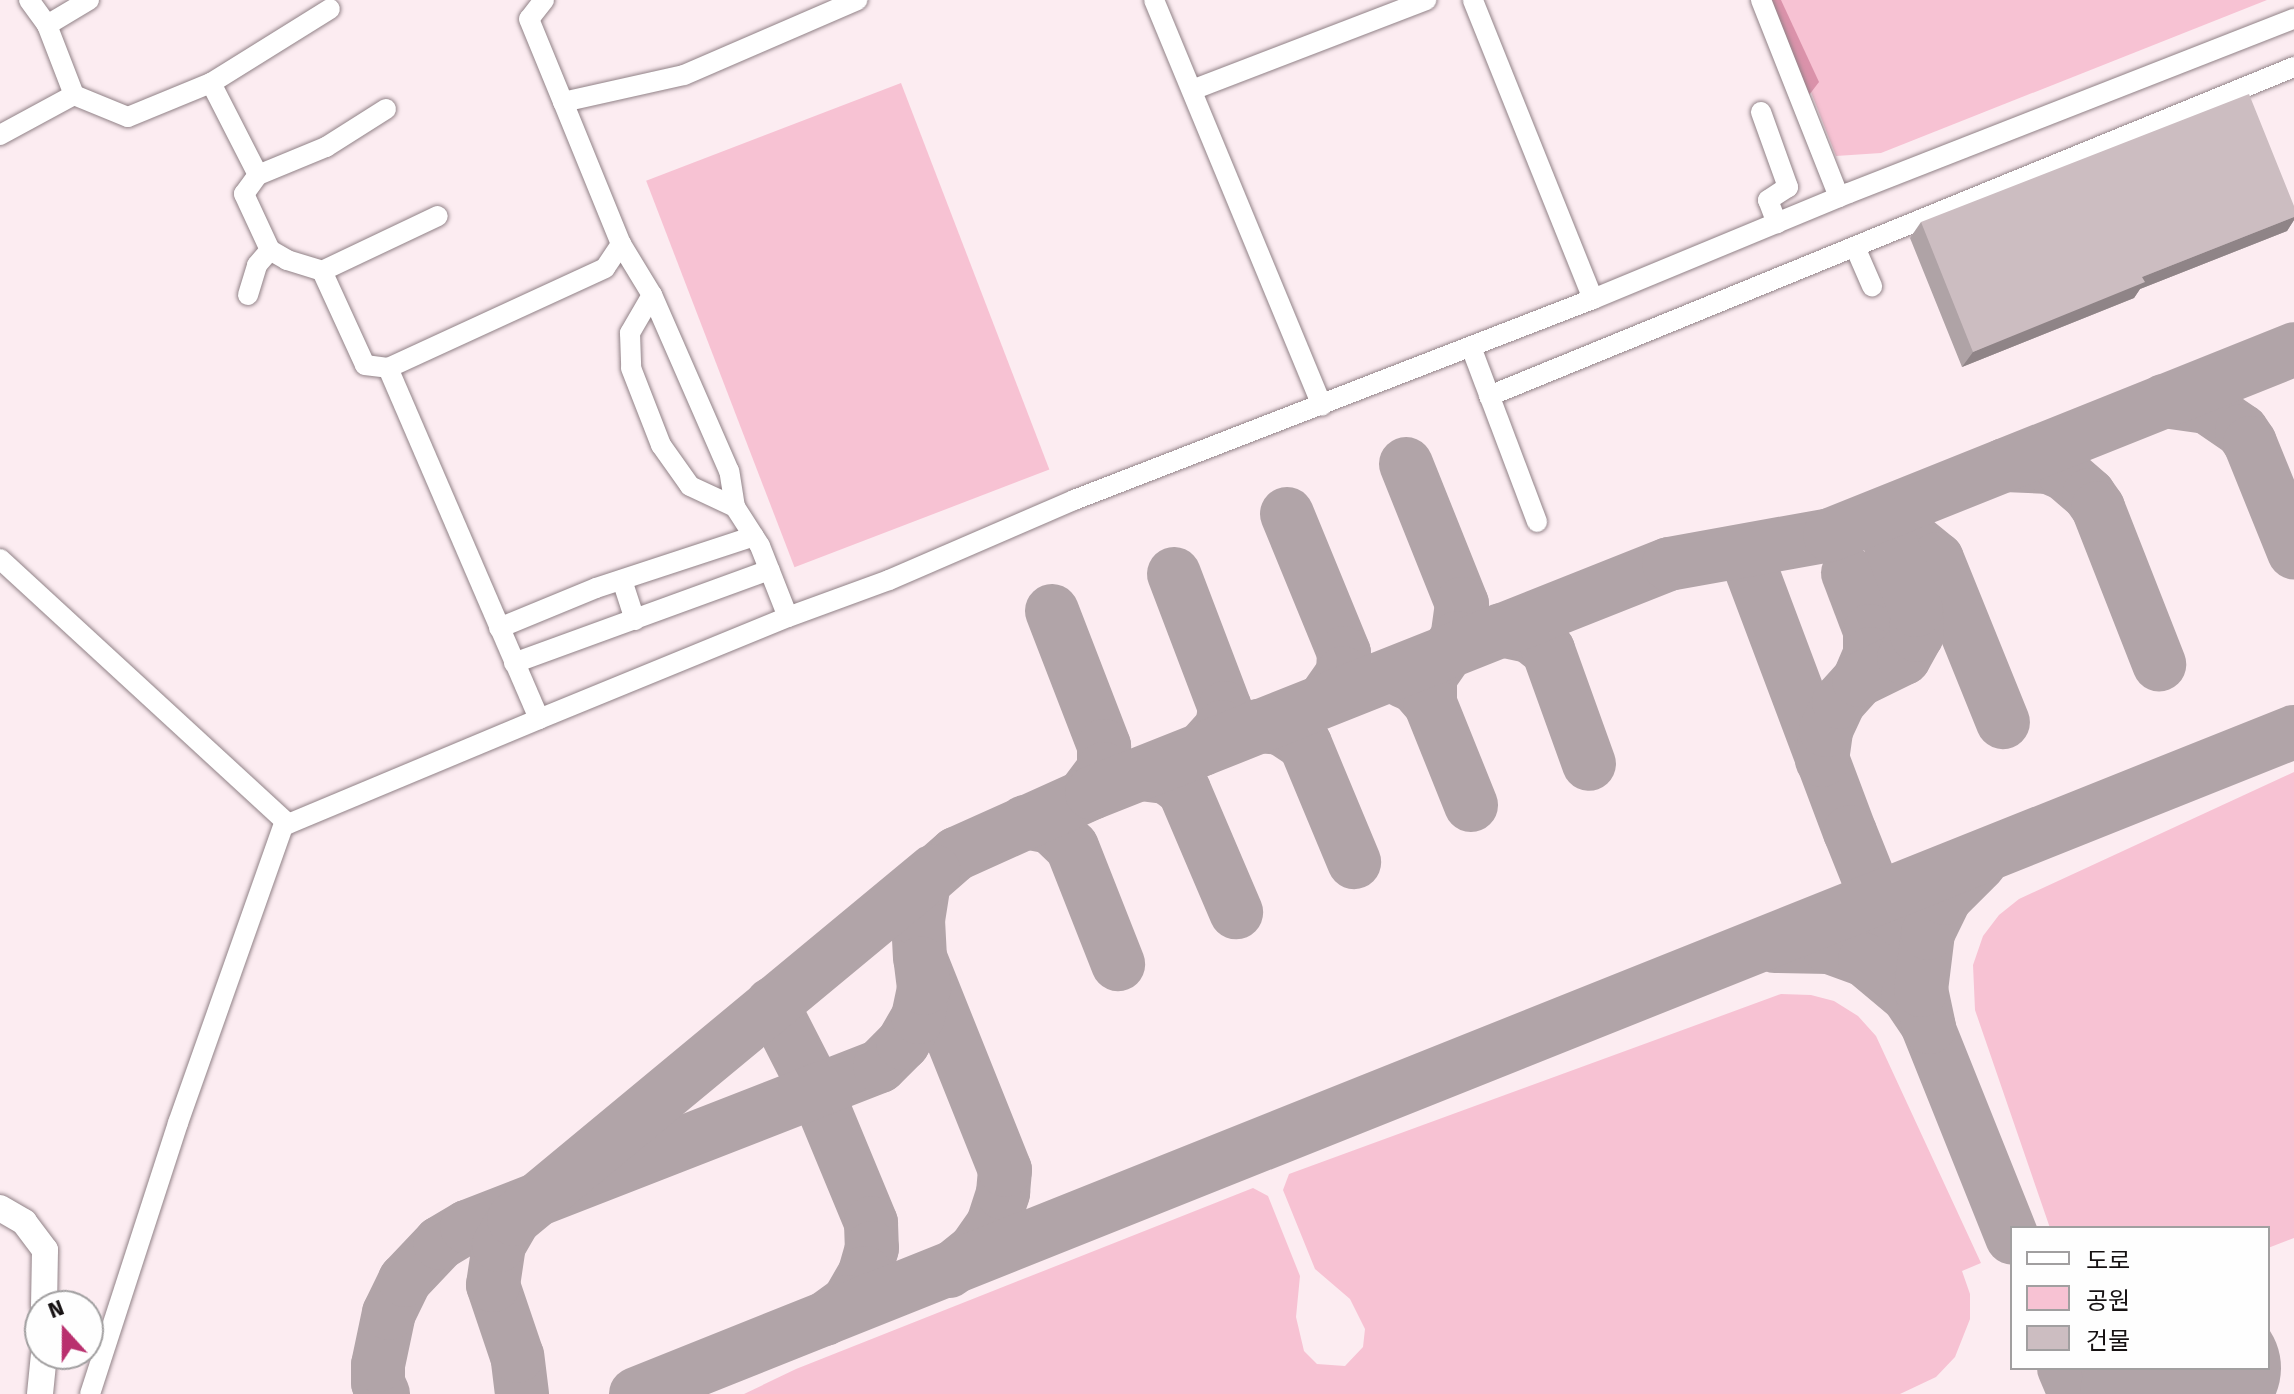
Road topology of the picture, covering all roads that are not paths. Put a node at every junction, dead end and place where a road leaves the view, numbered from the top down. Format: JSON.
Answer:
{"nodes":[{"id":1,"x":29,"y":0,"type":"edge"},
{"id":2,"x":89,"y":0,"type":"edge"},
{"id":3,"x":544,"y":0,"type":"edge"},
{"id":4,"x":857,"y":0,"type":"edge"},
{"id":5,"x":1154,"y":0,"type":"edge"},
{"id":6,"x":1426,"y":0,"type":"edge"},
{"id":7,"x":1473,"y":0,"type":"edge"},
{"id":8,"x":1761,"y":0,"type":"edge"},
{"id":9,"x":330,"y":9,"type":"dead end"},
{"id":10,"x":2294,"y":19,"type":"edge"},
{"id":11,"x":47,"y":25,"type":"junction"},
{"id":12,"x":2294,"y":67,"type":"edge"},
{"id":13,"x":211,"y":83,"type":"junction"},
{"id":14,"x":1192,"y":90,"type":"junction"},
{"id":15,"x":74,"y":95,"type":"junction"},
{"id":16,"x":563,"y":102,"type":"junction"},
{"id":17,"x":386,"y":109,"type":"dead end"},
{"id":18,"x":1761,"y":112,"type":"dead end"},
{"id":19,"x":0,"y":135,"type":"edge"},
{"id":20,"x":258,"y":175,"type":"junction"},
{"id":21,"x":1839,"y":197,"type":"junction"},
{"id":22,"x":438,"y":216,"type":"dead end"},
{"id":23,"x":1777,"y":223,"type":"junction"},
{"id":24,"x":621,"y":244,"type":"junction"},
{"id":25,"x":1855,"y":247,"type":"junction"},
{"id":26,"x":270,"y":250,"type":"junction"},
{"id":27,"x":322,"y":271,"type":"junction"},
{"id":28,"x":1872,"y":286,"type":"dead end"},
{"id":29,"x":248,"y":295,"type":"dead end"},
{"id":30,"x":652,"y":295,"type":"junction"},
{"id":31,"x":1593,"y":299,"type":"junction"},
{"id":32,"x":1471,"y":347,"type":"junction"},
{"id":33,"x":388,"y":368,"type":"junction"},
{"id":34,"x":1489,"y":396,"type":"junction"},
{"id":35,"x":1322,"y":406,"type":"junction"},
{"id":36,"x":735,"y":507,"type":"junction"},
{"id":37,"x":1537,"y":522,"type":"dead end"},
{"id":38,"x":754,"y":536,"type":"junction"},
{"id":39,"x":0,"y":559,"type":"edge"},
{"id":40,"x":770,"y":570,"type":"junction"},
{"id":41,"x":622,"y":580,"type":"junction"},
{"id":42,"x":788,"y":617,"type":"junction"},
{"id":43,"x":635,"y":620,"type":"junction"},
{"id":44,"x":499,"y":628,"type":"junction"},
{"id":45,"x":514,"y":663,"type":"junction"},
{"id":46,"x":539,"y":719,"type":"junction"},
{"id":47,"x":285,"y":821,"type":"junction"},
{"id":48,"x":0,"y":1208,"type":"edge"},
{"id":49,"x":44,"y":1290,"type":"edge"},
{"id":50,"x":42,"y":1370,"type":"edge"},
{"id":51,"x":40,"y":1394,"type":"edge"},
{"id":52,"x":90,"y":1394,"type":"edge"}],
"edges":[{"from":1,"to":11,"type":"lane"},
{"from":2,"to":11,"type":"lane"},
{"from":3,"to":16,"type":"lane"},
{"from":4,"to":16,"type":"lane"},
{"from":5,"to":14,"type":"lane"},
{"from":6,"to":14,"type":"lane"},
{"from":7,"to":31,"type":"lane"},
{"from":8,"to":21,"type":"lane"},
{"from":9,"to":13,"type":"lane"},
{"from":10,"to":21,"type":"lane"},
{"from":11,"to":15,"type":"lane"},
{"from":12,"to":25,"type":"lane"},
{"from":13,"to":15,"type":"lane"},
{"from":13,"to":20,"type":"lane"},
{"from":14,"to":35,"type":"lane"},
{"from":15,"to":19,"type":"lane"},
{"from":16,"to":24,"type":"lane"},
{"from":17,"to":20,"type":"lane"},
{"from":18,"to":23,"type":"lane"},
{"from":20,"to":26,"type":"lane"},
{"from":21,"to":23,"type":"lane"},
{"from":22,"to":27,"type":"lane"},
{"from":23,"to":31,"type":"lane"},
{"from":24,"to":30,"type":"lane"},
{"from":24,"to":33,"type":"lane"},
{"from":25,"to":28,"type":"lane"},
{"from":25,"to":34,"type":"lane"},
{"from":26,"to":27,"type":"lane"},
{"from":26,"to":29,"type":"lane"},
{"from":27,"to":33,"type":"lane"},
{"from":30,"to":36,"type":"lane"},
{"from":30,"to":36,"type":"lane"},
{"from":31,"to":32,"type":"lane"},
{"from":32,"to":34,"type":"lane"},
{"from":32,"to":35,"type":"lane"},
{"from":33,"to":44,"type":"lane"},
{"from":34,"to":37,"type":"lane"},
{"from":35,"to":42,"type":"lane"},
{"from":36,"to":38,"type":"lane"},
{"from":38,"to":40,"type":"lane"},
{"from":38,"to":41,"type":"lane"},
{"from":39,"to":47,"type":"lane"},
{"from":40,"to":42,"type":"lane"},
{"from":40,"to":43,"type":"lane"},
{"from":41,"to":43,"type":"lane"},
{"from":41,"to":44,"type":"lane"},
{"from":42,"to":46,"type":"lane"},
{"from":43,"to":45,"type":"lane"},
{"from":44,"to":45,"type":"lane"},
{"from":45,"to":46,"type":"lane"},
{"from":46,"to":47,"type":"lane"},
{"from":47,"to":52,"type":"lane"},
{"from":48,"to":49,"type":"main road"},
{"from":50,"to":51,"type":"main road"}]}
